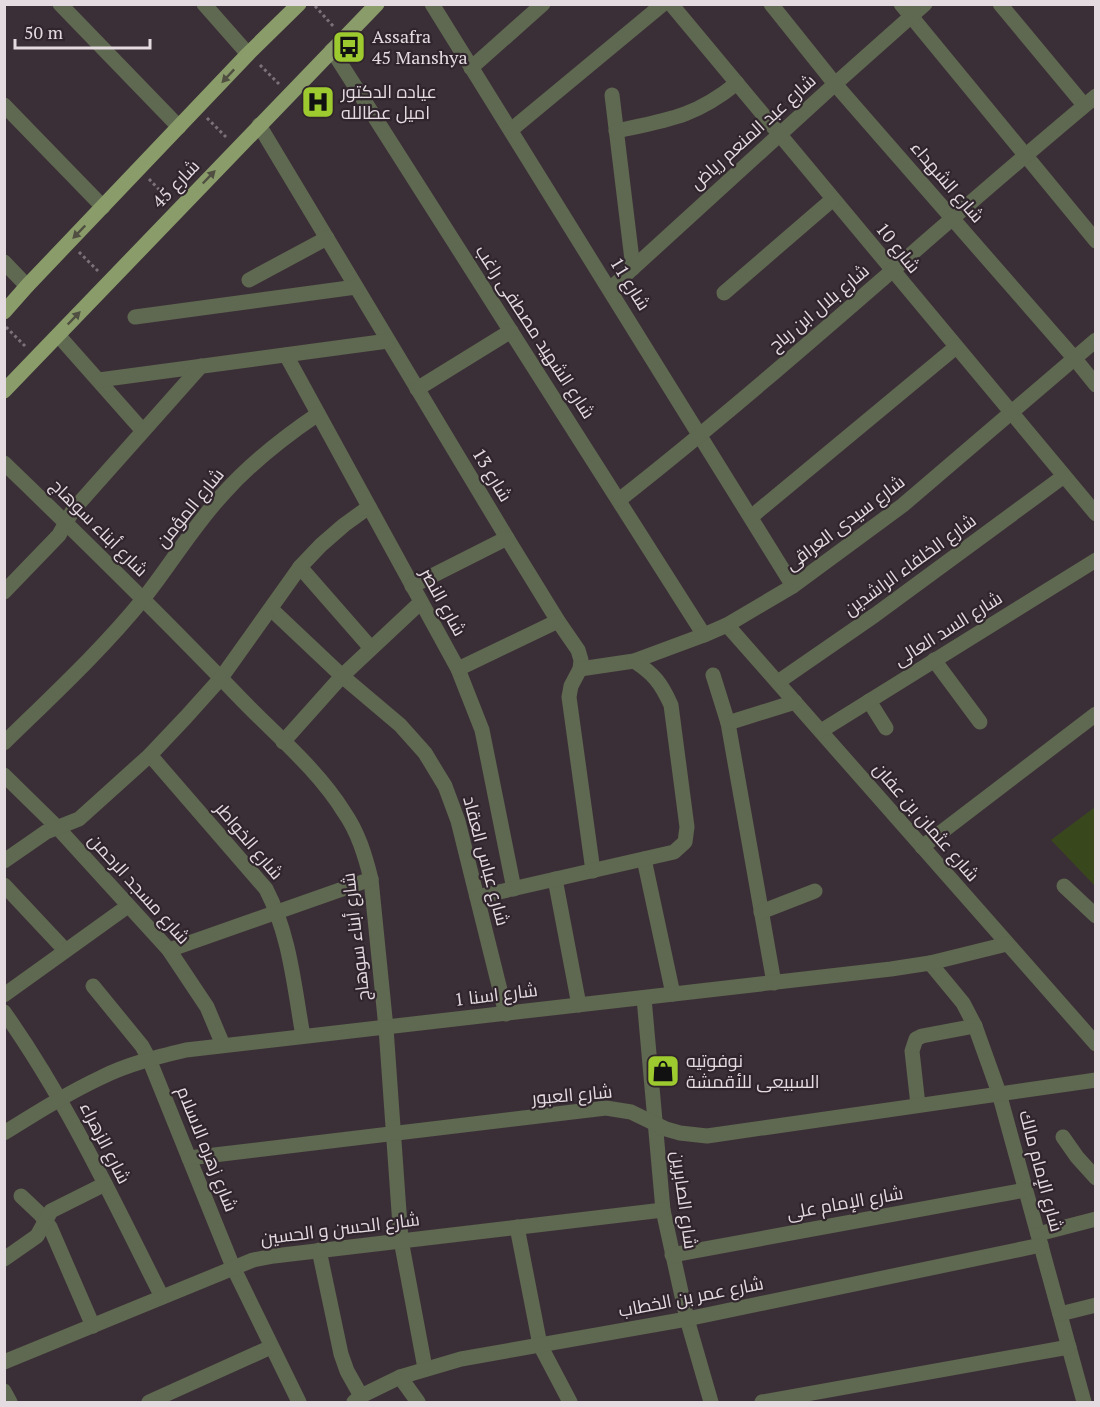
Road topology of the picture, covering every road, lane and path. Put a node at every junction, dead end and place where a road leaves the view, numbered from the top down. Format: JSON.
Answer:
{"nodes":[{"id":1,"x":60,"y":4,"type":"edge"},
{"id":2,"x":204,"y":4,"type":"edge"},
{"id":3,"x":299,"y":4,"type":"edge"},
{"id":4,"x":314,"y":4,"type":"edge"},
{"id":5,"x":377,"y":4,"type":"edge"},
{"id":6,"x":432,"y":4,"type":"edge"},
{"id":7,"x":543,"y":4,"type":"edge"},
{"id":8,"x":663,"y":4,"type":"edge"},
{"id":9,"x":671,"y":4,"type":"edge"},
{"id":10,"x":771,"y":4,"type":"edge"},
{"id":11,"x":901,"y":4,"type":"edge"},
{"id":12,"x":925,"y":4,"type":"edge"},
{"id":13,"x":1000,"y":4,"type":"edge"},
{"id":14,"x":911,"y":17,"type":"junction"},
{"id":15,"x":344,"y":38,"type":"junction"},
{"id":16,"x":332,"y":50,"type":"junction"},
{"id":17,"x":249,"y":54,"type":"junction"},
{"id":18,"x":471,"y":68,"type":"junction"},
{"id":19,"x":737,"y":83,"type":"junction"},
{"id":20,"x":835,"y":84,"type":"junction"},
{"id":21,"x":289,"y":93,"type":"junction"},
{"id":22,"x":612,"y":95,"type":"dead end"},
{"id":23,"x":1090,"y":100,"type":"edge"},
{"id":24,"x":4,"y":105,"type":"edge"},
{"id":25,"x":197,"y":108,"type":"junction"},
{"id":26,"x":259,"y":125,"type":"junction"},
{"id":27,"x":179,"y":127,"type":"junction"},
{"id":28,"x":511,"y":130,"type":"junction"},
{"id":29,"x":616,"y":131,"type":"junction"},
{"id":30,"x":780,"y":134,"type":"junction"},
{"id":31,"x":238,"y":148,"type":"junction"},
{"id":32,"x":1025,"y":155,"type":"junction"},
{"id":33,"x":139,"y":169,"type":"junction"},
{"id":34,"x":833,"y":199,"type":"junction"},
{"id":35,"x":103,"y":207,"type":"junction"},
{"id":36,"x":178,"y":209,"type":"junction"},
{"id":37,"x":952,"y":217,"type":"junction"},
{"id":38,"x":1093,"y":232,"type":"edge"},
{"id":39,"x":327,"y":238,"type":"junction"},
{"id":40,"x":70,"y":242,"type":"junction"},
{"id":41,"x":4,"y":262,"type":"edge"},
{"id":42,"x":633,"y":268,"type":"junction"},
{"id":43,"x":892,"y":272,"type":"junction"},
{"id":44,"x":249,"y":280,"type":"dead end"},
{"id":45,"x":109,"y":282,"type":"junction"},
{"id":46,"x":27,"y":286,"type":"junction"},
{"id":47,"x":356,"y":287,"type":"junction"},
{"id":48,"x":610,"y":289,"type":"junction"},
{"id":49,"x":724,"y":293,"type":"dead end"},
{"id":50,"x":4,"y":312,"type":"edge"},
{"id":51,"x":135,"y":317,"type":"dead end"},
{"id":52,"x":4,"y":326,"type":"edge"},
{"id":53,"x":511,"y":331,"type":"junction"},
{"id":54,"x":58,"y":335,"type":"junction"},
{"id":55,"x":1095,"y":340,"type":"edge"},
{"id":56,"x":388,"y":341,"type":"junction"},
{"id":57,"x":956,"y":347,"type":"junction"},
{"id":58,"x":286,"y":355,"type":"junction"},
{"id":59,"x":37,"y":357,"type":"junction"},
{"id":60,"x":1075,"y":359,"type":"junction"},
{"id":61,"x":201,"y":366,"type":"junction"},
{"id":62,"x":99,"y":380,"type":"junction"},
{"id":63,"x":1095,"y":385,"type":"edge"},
{"id":64,"x":417,"y":389,"type":"junction"},
{"id":65,"x":4,"y":391,"type":"edge"},
{"id":66,"x":1011,"y":412,"type":"junction"},
{"id":67,"x":318,"y":414,"type":"junction"},
{"id":68,"x":143,"y":431,"type":"junction"},
{"id":69,"x":701,"y":436,"type":"junction"},
{"id":70,"x":4,"y":463,"type":"edge"},
{"id":71,"x":1064,"y":476,"type":"junction"},
{"id":72,"x":620,"y":500,"type":"junction"},
{"id":73,"x":369,"y":507,"type":"junction"},
{"id":74,"x":1095,"y":514,"type":"edge"},
{"id":75,"x":751,"y":517,"type":"junction"},
{"id":76,"x":66,"y":523,"type":"junction"},
{"id":77,"x":507,"y":537,"type":"junction"},
{"id":78,"x":1095,"y":560,"type":"edge"},
{"id":79,"x":300,"y":567,"type":"junction"},
{"id":80,"x":412,"y":586,"type":"junction"},
{"id":81,"x":793,"y":586,"type":"junction"},
{"id":82,"x":4,"y":591,"type":"edge"},
{"id":83,"x":143,"y":599,"type":"junction"},
{"id":84,"x":421,"y":602,"type":"junction"},
{"id":85,"x":271,"y":609,"type":"junction"},
{"id":86,"x":558,"y":621,"type":"junction"},
{"id":87,"x":727,"y":625,"type":"junction"},
{"id":88,"x":704,"y":635,"type":"junction"},
{"id":89,"x":370,"y":647,"type":"junction"},
{"id":90,"x":934,"y":660,"type":"junction"},
{"id":91,"x":634,"y":661,"type":"junction"},
{"id":92,"x":458,"y":669,"type":"junction"},
{"id":93,"x":580,"y":669,"type":"junction"},
{"id":94,"x":713,"y":675,"type":"dead end"},
{"id":95,"x":342,"y":676,"type":"junction"},
{"id":96,"x":221,"y":678,"type":"junction"},
{"id":97,"x":778,"y":682,"type":"junction"},
{"id":98,"x":869,"y":701,"type":"junction"},
{"id":99,"x":795,"y":702,"type":"junction"},
{"id":100,"x":1095,"y":714,"type":"edge"},
{"id":101,"x":980,"y":722,"type":"dead end"},
{"id":102,"x":728,"y":723,"type":"junction"},
{"id":103,"x":886,"y":728,"type":"dead end"},
{"id":104,"x":821,"y":731,"type":"junction"},
{"id":105,"x":4,"y":742,"type":"edge"},
{"id":106,"x":283,"y":742,"type":"junction"},
{"id":107,"x":150,"y":755,"type":"junction"},
{"id":108,"x":4,"y":775,"type":"edge"},
{"id":109,"x":57,"y":827,"type":"junction"},
{"id":110,"x":922,"y":847,"type":"junction"},
{"id":111,"x":644,"y":859,"type":"junction"},
{"id":112,"x":4,"y":861,"type":"edge"},
{"id":113,"x":593,"y":871,"type":"junction"},
{"id":114,"x":371,"y":879,"type":"junction"},
{"id":115,"x":555,"y":879,"type":"junction"},
{"id":116,"x":4,"y":885,"type":"edge"},
{"id":117,"x":1064,"y":886,"type":"dead end"},
{"id":118,"x":514,"y":889,"type":"junction"},
{"id":119,"x":815,"y":891,"type":"dead end"},
{"id":120,"x":477,"y":897,"type":"junction"},
{"id":121,"x":128,"y":906,"type":"junction"},
{"id":122,"x":278,"y":912,"type":"junction"},
{"id":123,"x":761,"y":912,"type":"junction"},
{"id":124,"x":1095,"y":916,"type":"edge"},
{"id":125,"x":1007,"y":944,"type":"junction"},
{"id":126,"x":65,"y":950,"type":"junction"},
{"id":127,"x":170,"y":950,"type":"junction"},
{"id":128,"x":930,"y":963,"type":"junction"},
{"id":129,"x":774,"y":982,"type":"junction"},
{"id":130,"x":93,"y":986,"type":"dead end"},
{"id":131,"x":673,"y":994,"type":"junction"},
{"id":132,"x":4,"y":995,"type":"edge"},
{"id":133,"x":644,"y":998,"type":"junction"},
{"id":134,"x":579,"y":1005,"type":"junction"},
{"id":135,"x":4,"y":1012,"type":"edge"},
{"id":136,"x":506,"y":1014,"type":"junction"},
{"id":137,"x":975,"y":1026,"type":"junction"},
{"id":138,"x":386,"y":1028,"type":"junction"},
{"id":139,"x":303,"y":1036,"type":"junction"},
{"id":140,"x":1095,"y":1044,"type":"edge"},
{"id":141,"x":223,"y":1045,"type":"junction"},
{"id":142,"x":149,"y":1059,"type":"junction"},
{"id":143,"x":1095,"y":1080,"type":"edge"},
{"id":144,"x":999,"y":1093,"type":"junction"},
{"id":145,"x":60,"y":1098,"type":"junction"},
{"id":146,"x":918,"y":1105,"type":"junction"},
{"id":147,"x":654,"y":1123,"type":"junction"},
{"id":148,"x":4,"y":1133,"type":"edge"},
{"id":149,"x":393,"y":1134,"type":"junction"},
{"id":150,"x":1064,"y":1137,"type":"dead end"},
{"id":151,"x":189,"y":1158,"type":"junction"},
{"id":152,"x":1095,"y":1178,"type":"edge"},
{"id":153,"x":105,"y":1184,"type":"junction"},
{"id":154,"x":1026,"y":1190,"type":"junction"},
{"id":155,"x":21,"y":1197,"type":"dead end"},
{"id":156,"x":663,"y":1210,"type":"junction"},
{"id":157,"x":1095,"y":1219,"type":"edge"},
{"id":158,"x":45,"y":1220,"type":"junction"},
{"id":159,"x":517,"y":1227,"type":"junction"},
{"id":160,"x":401,"y":1240,"type":"junction"},
{"id":161,"x":1039,"y":1240,"type":"junction"},
{"id":162,"x":319,"y":1250,"type":"junction"},
{"id":163,"x":672,"y":1255,"type":"junction"},
{"id":164,"x":4,"y":1259,"type":"edge"},
{"id":165,"x":233,"y":1267,"type":"junction"},
{"id":166,"x":162,"y":1297,"type":"junction"},
{"id":167,"x":1095,"y":1305,"type":"edge"},
{"id":168,"x":1060,"y":1314,"type":"junction"},
{"id":169,"x":687,"y":1319,"type":"junction"},
{"id":170,"x":93,"y":1326,"type":"junction"},
{"id":171,"x":540,"y":1345,"type":"junction"},
{"id":172,"x":271,"y":1347,"type":"junction"},
{"id":173,"x":1069,"y":1347,"type":"junction"},
{"id":174,"x":6,"y":1358,"type":"edge"},
{"id":175,"x":424,"y":1368,"type":"junction"},
{"id":176,"x":400,"y":1377,"type":"junction"},
{"id":177,"x":4,"y":1391,"type":"edge"},
{"id":178,"x":1087,"y":1397,"type":"edge"},
{"id":179,"x":358,"y":1400,"type":"edge"},
{"id":180,"x":10,"y":1402,"type":"edge"},
{"id":181,"x":149,"y":1402,"type":"edge"},
{"id":182,"x":299,"y":1402,"type":"edge"},
{"id":183,"x":418,"y":1402,"type":"edge"},
{"id":184,"x":570,"y":1402,"type":"edge"},
{"id":185,"x":711,"y":1402,"type":"edge"},
{"id":186,"x":762,"y":1402,"type":"edge"}],
"edges":[{"from":1,"to":27,"type":"street"},
{"from":2,"to":17,"type":"street"},
{"from":3,"to":17,"type":"main road","name":"شارع 45"},
{"from":4,"to":15,"type":"path"},
{"from":5,"to":15,"type":"main road","name":"شارع 45"},
{"from":6,"to":18,"type":"street","name":"شارع 11"},
{"from":7,"to":18,"type":"street"},
{"from":8,"to":28,"type":"street"},
{"from":9,"to":19,"type":"street","name":"شارع 10"},
{"from":10,"to":20,"type":"street","name":"شارع الشهداء"},
{"from":11,"to":14,"type":"street"},
{"from":12,"to":14,"type":"street","name":"شارع عبد المنعم رياض"},
{"from":13,"to":23,"type":"street"},
{"from":14,"to":20,"type":"street","name":"شارع عبد المنعم رياض"},
{"from":14,"to":32,"type":"street"},
{"from":15,"to":16,"type":"main road","name":"شارع 45"},
{"from":16,"to":21,"type":"main road","name":"شارع 45"},
{"from":16,"to":53,"type":"street","name":"شارع الشهيد مصطفى راغب"},
{"from":17,"to":21,"type":"path"},
{"from":17,"to":25,"type":"main road","name":"شارع 45","one_way":true},
{"from":18,"to":28,"type":"street","name":"شارع 11"},
{"from":19,"to":29,"type":"street"},
{"from":19,"to":30,"type":"street","name":"شارع 10"},
{"from":20,"to":30,"type":"street","name":"شارع عبد المنعم رياض"},
{"from":20,"to":37,"type":"street","name":"شارع الشهداء"},
{"from":21,"to":26,"type":"main road","name":"شارع 45"},
{"from":22,"to":29,"type":"street"},
{"from":23,"to":32,"type":"street","name":"شارع بلال ابن رباح"},
{"from":24,"to":35,"type":"street"},
{"from":25,"to":27,"type":"main road","name":"شارع 45"},
{"from":25,"to":31,"type":"path"},
{"from":26,"to":31,"type":"main road","name":"شارع 45"},
{"from":26,"to":39,"type":"street","name":"شارع 13"},
{"from":27,"to":33,"type":"main road","name":"شارع 45"},
{"from":28,"to":48,"type":"street","name":"شارع 11"},
{"from":29,"to":42,"type":"street"},
{"from":30,"to":34,"type":"street","name":"شارع 10"},
{"from":30,"to":42,"type":"street","name":"شارع عبد المنعم رياض"},
{"from":36,"to":31,"type":"main road","name":"شارع 45","one_way":true},
{"from":32,"to":37,"type":"street","name":"شارع بلال ابن رباح"},
{"from":32,"to":38,"type":"street"},
{"from":33,"to":35,"type":"main road","name":"شارع 45"},
{"from":33,"to":36,"type":"path"},
{"from":34,"to":43,"type":"street","name":"شارع 10"},
{"from":34,"to":49,"type":"street"},
{"from":35,"to":40,"type":"main road","name":"شارع 45","one_way":true},
{"from":36,"to":45,"type":"main road","name":"شارع 45"},
{"from":37,"to":43,"type":"street","name":"شارع بلال ابن رباح"},
{"from":37,"to":60,"type":"street","name":"شارع الشهداء"},
{"from":39,"to":44,"type":"street"},
{"from":39,"to":47,"type":"street","name":"شارع 13"},
{"from":40,"to":45,"type":"path"},
{"from":40,"to":46,"type":"main road","name":"شارع 45"},
{"from":41,"to":46,"type":"street"},
{"from":42,"to":48,"type":"street","name":"شارع عبد المنعم رياض"},
{"from":43,"to":57,"type":"street","name":"شارع 10"},
{"from":43,"to":69,"type":"street","name":"شارع بلال ابن رباح"},
{"from":54,"to":45,"type":"main road","name":"شارع 45","one_way":true},
{"from":46,"to":50,"type":"main road","name":"شارع 45"},
{"from":47,"to":51,"type":"street"},
{"from":47,"to":56,"type":"street","name":"شارع 13"},
{"from":48,"to":69,"type":"street","name":"شارع 11"},
{"from":52,"to":59,"type":"path"},
{"from":53,"to":64,"type":"street"},
{"from":53,"to":72,"type":"street","name":"شارع الشهيد مصطفى راغب"},
{"from":54,"to":59,"type":"main road","name":"شارع 45"},
{"from":54,"to":62,"type":"street"},
{"from":55,"to":60,"type":"street","name":"شارع سيدى العراقى"},
{"from":56,"to":58,"type":"street"},
{"from":56,"to":64,"type":"street","name":"شارع 13"},
{"from":57,"to":66,"type":"street","name":"شارع 10"},
{"from":57,"to":75,"type":"street"},
{"from":58,"to":61,"type":"street"},
{"from":58,"to":67,"type":"street","name":"شارع النصر"},
{"from":59,"to":65,"type":"main road","name":"شارع 45"},
{"from":60,"to":63,"type":"street","name":"شارع الشهداء"},
{"from":60,"to":66,"type":"street","name":"شارع سيدى العراقى"},
{"from":61,"to":62,"type":"street"},
{"from":61,"to":68,"type":"street"},
{"from":62,"to":68,"type":"street"},
{"from":64,"to":77,"type":"street","name":"شارع 13"},
{"from":66,"to":71,"type":"street","name":"شارع 10"},
{"from":66,"to":81,"type":"street","name":"شارع سيدى العراقى"},
{"from":67,"to":73,"type":"street","name":"شارع النصر"},
{"from":67,"to":83,"type":"street","name":"شارع المؤمن"},
{"from":68,"to":76,"type":"street"},
{"from":69,"to":72,"type":"street","name":"شارع بلال ابن رباح"},
{"from":69,"to":75,"type":"street","name":"شارع 11"},
{"from":70,"to":76,"type":"street","name":"شارع أبناء سوهاج"},
{"from":71,"to":74,"type":"street","name":"شارع 10"},
{"from":71,"to":97,"type":"street","name":"شارع الخلفاء الراشدين"},
{"from":72,"to":88,"type":"street","name":"شارع الشهيد مصطفى راغب"},
{"from":73,"to":79,"type":"street"},
{"from":73,"to":80,"type":"street","name":"شارع النصر"},
{"from":75,"to":81,"type":"street","name":"شارع 11"},
{"from":76,"to":82,"type":"street"},
{"from":76,"to":83,"type":"street","name":"شارع أبناء سوهاج"},
{"from":77,"to":80,"type":"street"},
{"from":77,"to":86,"type":"street","name":"شارع 13"},
{"from":78,"to":90,"type":"street","name":"شارع السد العالى"},
{"from":79,"to":85,"type":"street"},
{"from":79,"to":89,"type":"street"},
{"from":80,"to":84,"type":"street","name":"شارع النصر"},
{"from":81,"to":87,"type":"street","name":"شارع سيدى العراقى"},
{"from":83,"to":96,"type":"street","name":"شارع أبناء سوهاج"},
{"from":83,"to":105,"type":"street","name":"شارع المؤمن"},
{"from":84,"to":89,"type":"street"},
{"from":84,"to":92,"type":"street","name":"شارع النصر"},
{"from":85,"to":95,"type":"street","name":"شارع عباس العقاد"},
{"from":85,"to":96,"type":"street"},
{"from":86,"to":92,"type":"street"},
{"from":86,"to":93,"type":"street","name":"شارع 13"},
{"from":87,"to":88,"type":"street","name":"شارع سيدى العراقى"},
{"from":87,"to":97,"type":"street","name":"شارع عثمان بن عفان"},
{"from":88,"to":91,"type":"street","name":"شارع سيدى العراقى"},
{"from":89,"to":95,"type":"street"},
{"from":90,"to":98,"type":"street","name":"شارع السد العالى"},
{"from":90,"to":101,"type":"street"},
{"from":91,"to":93,"type":"street","name":"شارع سيدى العراقى"},
{"from":91,"to":111,"type":"street"},
{"from":92,"to":118,"type":"street","name":"شارع النصر"},
{"from":93,"to":113,"type":"street"},
{"from":94,"to":102,"type":"street"},
{"from":95,"to":106,"type":"street"},
{"from":95,"to":120,"type":"street","name":"شارع عباس العقاد"},
{"from":96,"to":106,"type":"street","name":"شارع أبناء سوهاج"},
{"from":96,"to":107,"type":"street"},
{"from":97,"to":99,"type":"street","name":"شارع عثمان بن عفان"},
{"from":98,"to":103,"type":"street"},
{"from":98,"to":104,"type":"street","name":"شارع السد العالى"},
{"from":99,"to":102,"type":"street"},
{"from":99,"to":104,"type":"street","name":"شارع عثمان بن عفان"},
{"from":100,"to":110,"type":"street"},
{"from":102,"to":123,"type":"street"},
{"from":104,"to":110,"type":"street","name":"شارع عثمان بن عفان"},
{"from":106,"to":114,"type":"street","name":"شارع أبناء سوهاج"},
{"from":107,"to":109,"type":"street"},
{"from":107,"to":122,"type":"street","name":"شارع الخواطر"},
{"from":108,"to":109,"type":"street","name":"شارع مسجد الرحمن"},
{"from":109,"to":112,"type":"street"},
{"from":109,"to":121,"type":"street","name":"شارع مسجد الرحمن"},
{"from":110,"to":125,"type":"street","name":"شارع عثمان بن عفان"},
{"from":111,"to":113,"type":"street"},
{"from":111,"to":131,"type":"street"},
{"from":113,"to":115,"type":"street"},
{"from":114,"to":122,"type":"street"},
{"from":114,"to":138,"type":"street","name":"شارع أبناء سوهاج"},
{"from":115,"to":118,"type":"street"},
{"from":115,"to":134,"type":"street"},
{"from":116,"to":126,"type":"street"},
{"from":117,"to":124,"type":"street"},
{"from":118,"to":120,"type":"street"},
{"from":119,"to":123,"type":"street"},
{"from":120,"to":136,"type":"street","name":"شارع عباس العقاد"},
{"from":121,"to":126,"type":"street"},
{"from":121,"to":127,"type":"street","name":"شارع مسجد الرحمن"},
{"from":122,"to":127,"type":"street"},
{"from":122,"to":139,"type":"street","name":"شارع الخواطر"},
{"from":123,"to":129,"type":"street"},
{"from":125,"to":128,"type":"street","name":"شارع اسنا 1"},
{"from":125,"to":140,"type":"street","name":"شارع عثمان بن عفان"},
{"from":126,"to":132,"type":"street"},
{"from":127,"to":141,"type":"street","name":"شارع مسجد الرحمن"},
{"from":128,"to":129,"type":"street","name":"شارع اسنا 1"},
{"from":128,"to":137,"type":"street","name":"شارع الإمام مالك"},
{"from":129,"to":131,"type":"street","name":"شارع اسنا 1"},
{"from":130,"to":142,"type":"street","name":"شارع زهره الاسلام"},
{"from":131,"to":133,"type":"street","name":"شارع اسنا 1"},
{"from":133,"to":134,"type":"street","name":"شارع اسنا 1"},
{"from":133,"to":147,"type":"street","name":"شارع الصابرين"},
{"from":134,"to":136,"type":"street","name":"شارع اسنا 1"},
{"from":135,"to":145,"type":"street","name":"شارع الزهراء"},
{"from":136,"to":138,"type":"street","name":"شارع اسنا 1"},
{"from":137,"to":144,"type":"street","name":"شارع الإمام مالك"},
{"from":137,"to":146,"type":"street"},
{"from":138,"to":139,"type":"street","name":"شارع اسنا 1"},
{"from":138,"to":149,"type":"street","name":"شارع أبناء سوهاج"},
{"from":139,"to":141,"type":"street","name":"شارع اسنا 1"},
{"from":141,"to":142,"type":"street","name":"شارع اسنا 1"},
{"from":142,"to":145,"type":"street","name":"شارع اسنا 1"},
{"from":142,"to":151,"type":"street","name":"شارع زهره الاسلام"},
{"from":143,"to":144,"type":"street","name":"شارع العبور"},
{"from":144,"to":146,"type":"street","name":"شارع العبور"},
{"from":144,"to":154,"type":"street","name":"شارع الإمام مالك"},
{"from":145,"to":148,"type":"street","name":"شارع اسنا 1"},
{"from":145,"to":153,"type":"street","name":"شارع الزهراء"},
{"from":146,"to":147,"type":"street","name":"شارع العبور"},
{"from":147,"to":149,"type":"street","name":"شارع العبور"},
{"from":147,"to":156,"type":"street","name":"شارع الصابرين"},
{"from":149,"to":151,"type":"street","name":"شارع العبور"},
{"from":149,"to":160,"type":"street","name":"شارع أبناء سوهاج"},
{"from":150,"to":152,"type":"street"},
{"from":151,"to":165,"type":"street","name":"شارع زهره الاسلام"},
{"from":153,"to":158,"type":"street"},
{"from":153,"to":166,"type":"street","name":"شارع الزهراء"},
{"from":154,"to":161,"type":"street","name":"شارع الإمام مالك"},
{"from":154,"to":163,"type":"street","name":"شارع الإمام على"},
{"from":155,"to":158,"type":"street"},
{"from":156,"to":159,"type":"street","name":"شارع الحسن و الحسين"},
{"from":156,"to":163,"type":"street","name":"شارع الصابرين"},
{"from":157,"to":161,"type":"street","name":"شارع عمر بن الخطاب"},
{"from":158,"to":164,"type":"street"},
{"from":158,"to":170,"type":"street"},
{"from":159,"to":160,"type":"street","name":"شارع الحسن و الحسين"},
{"from":159,"to":171,"type":"street"},
{"from":160,"to":162,"type":"street","name":"شارع الحسن و الحسين"},
{"from":160,"to":175,"type":"street","name":"شارع أبناء سوهاج"},
{"from":161,"to":168,"type":"street","name":"شارع الإمام مالك"},
{"from":161,"to":169,"type":"street","name":"شارع عمر بن الخطاب"},
{"from":162,"to":165,"type":"street","name":"شارع الحسن و الحسين"},
{"from":162,"to":179,"type":"street"},
{"from":163,"to":169,"type":"street","name":"شارع الصابرين"},
{"from":165,"to":166,"type":"street","name":"شارع الحسن و الحسين"},
{"from":165,"to":172,"type":"street","name":"شارع زهره الاسلام"},
{"from":166,"to":170,"type":"street","name":"شارع الحسن و الحسين"},
{"from":167,"to":168,"type":"street"},
{"from":168,"to":173,"type":"street","name":"شارع الإمام مالك"},
{"from":169,"to":171,"type":"street","name":"شارع عمر بن الخطاب"},
{"from":169,"to":185,"type":"street","name":"شارع الصابرين"},
{"from":170,"to":174,"type":"street","name":"شارع الحسن و الحسين"},
{"from":171,"to":175,"type":"street","name":"شارع عمر بن الخطاب"},
{"from":171,"to":184,"type":"street"},
{"from":172,"to":181,"type":"street"},
{"from":172,"to":182,"type":"street","name":"شارع زهره الاسلام"},
{"from":173,"to":178,"type":"street","name":"شارع الإمام مالك"},
{"from":173,"to":186,"type":"street"},
{"from":175,"to":176,"type":"street","name":"شارع عمر بن الخطاب"},
{"from":176,"to":179,"type":"street","name":"شارع عمر بن الخطاب"},
{"from":176,"to":183,"type":"street"},
{"from":177,"to":180,"type":"street"}]}
